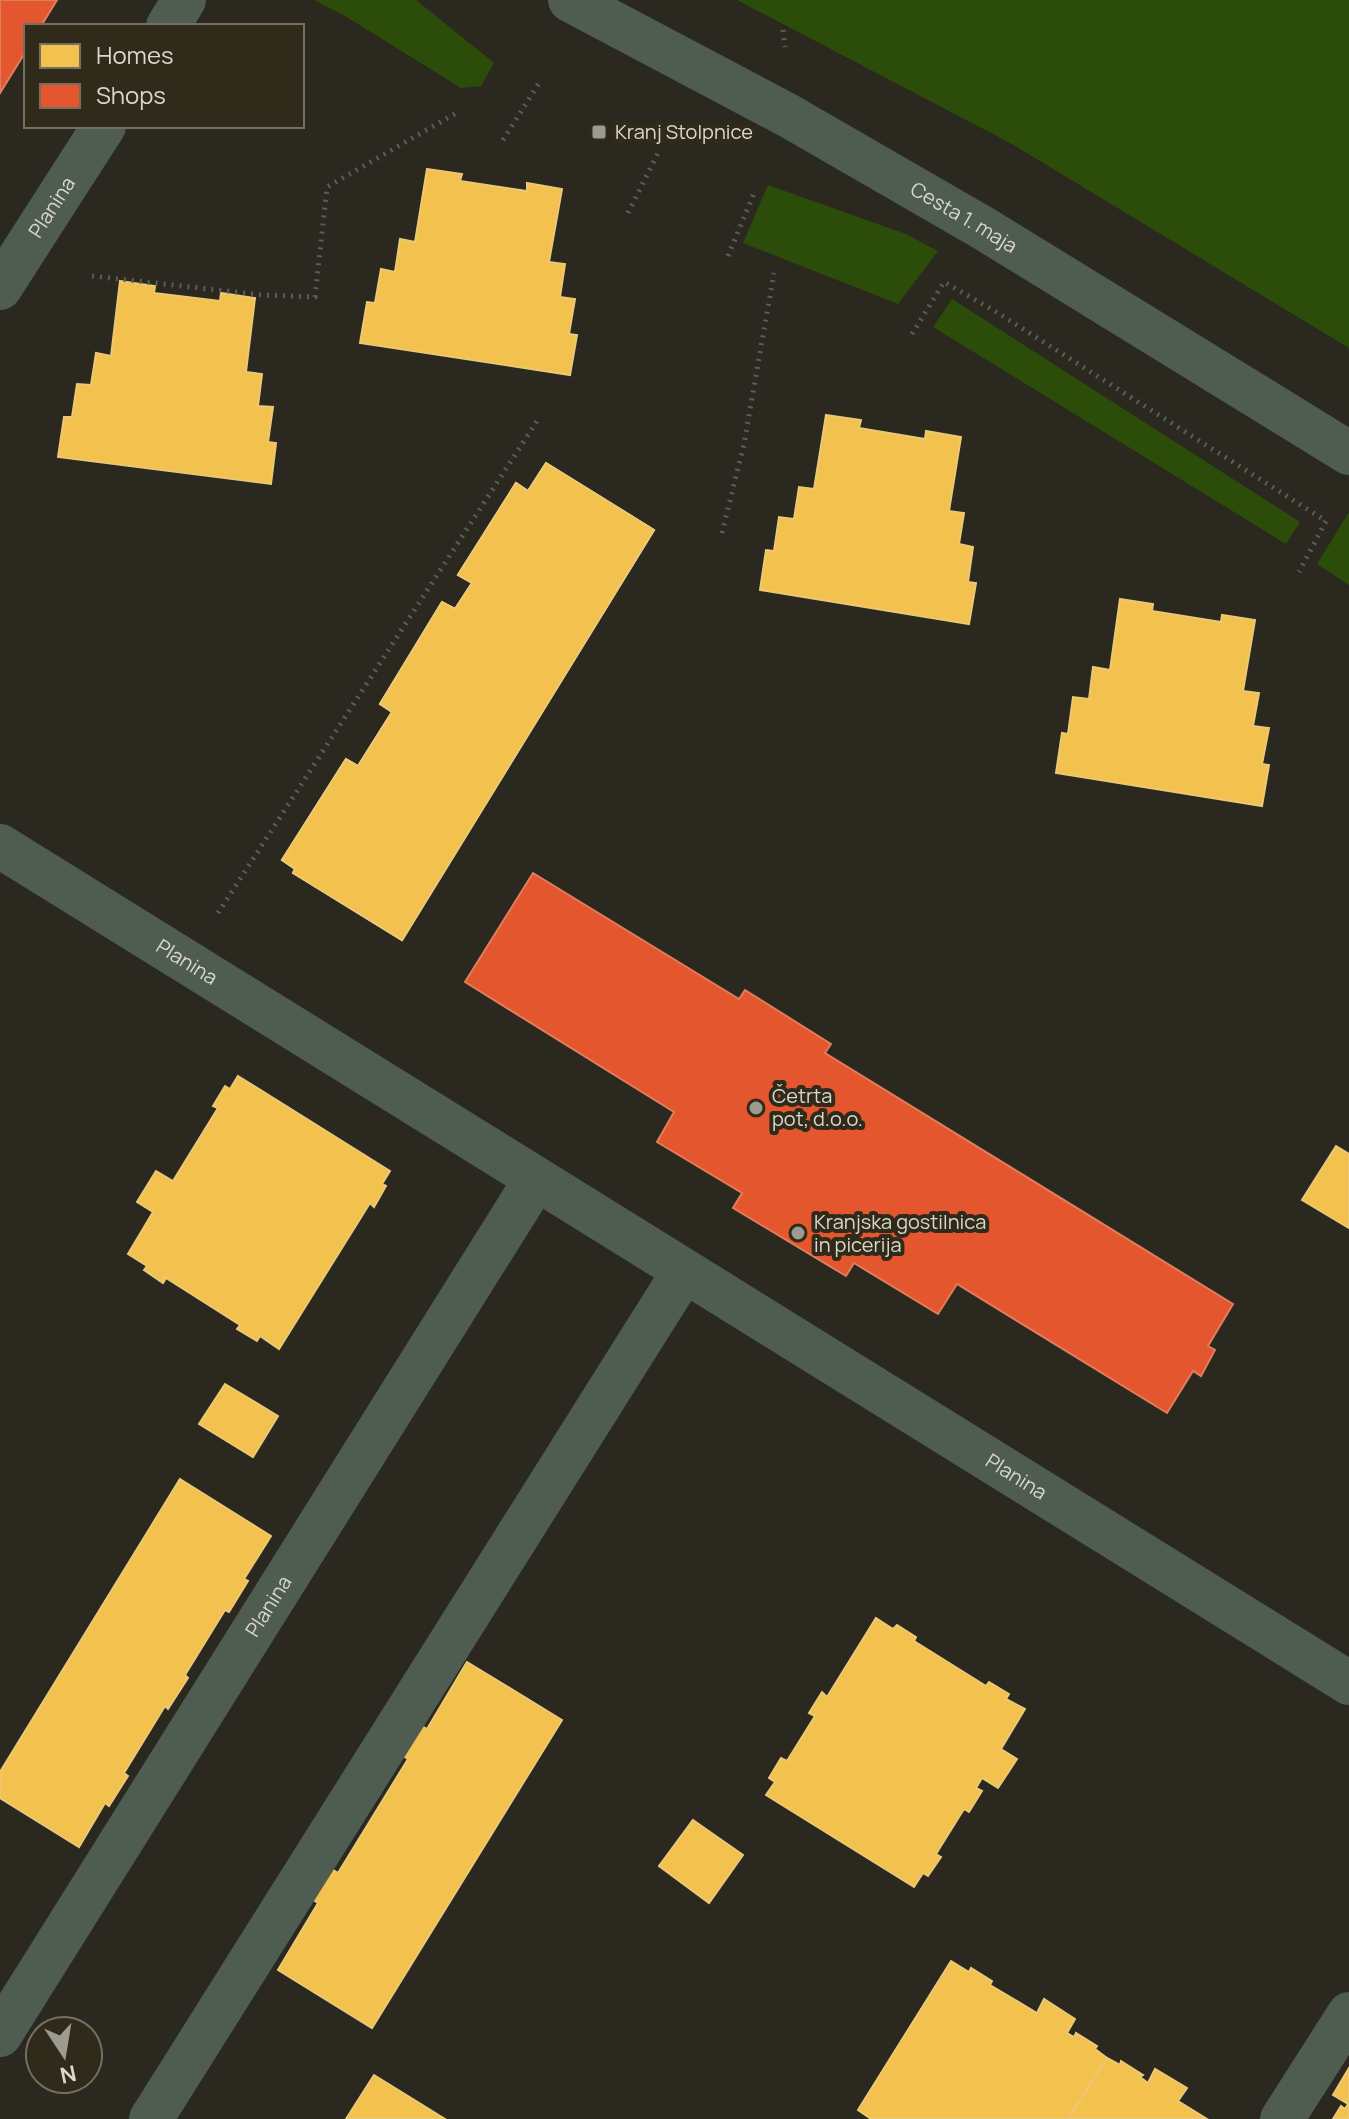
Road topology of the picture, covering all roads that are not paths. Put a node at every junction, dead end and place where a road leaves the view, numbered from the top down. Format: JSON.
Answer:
{"nodes":[{"id":1,"x":184,"y":0,"type":"edge"},
{"id":2,"x":570,"y":0,"type":"edge"},
{"id":3,"x":169,"y":24,"type":"edge"},
{"id":4,"x":103,"y":128,"type":"edge"},
{"id":5,"x":0,"y":288,"type":"edge"},
{"id":6,"x":1349,"y":453,"type":"edge"},
{"id":7,"x":0,"y":846,"type":"edge"},
{"id":8,"x":536,"y":1179,"type":"junction"},
{"id":9,"x":684,"y":1271,"type":"junction"},
{"id":10,"x":1349,"y":1683,"type":"edge"},
{"id":11,"x":1349,"y":2014,"type":"edge"},
{"id":12,"x":0,"y":2035,"type":"edge"},
{"id":13,"x":151,"y":2119,"type":"edge"},
{"id":14,"x":1282,"y":2119,"type":"edge"}],
"edges":[{"from":1,"to":3,"type":"street"},
{"from":2,"to":6,"type":"street","name":"Cesta 1. maja"},
{"from":4,"to":5,"type":"street","name":"Planina"},
{"from":7,"to":8,"type":"street","name":"Planina"},
{"from":8,"to":9,"type":"street","name":"Planina"},
{"from":8,"to":12,"type":"street","name":"Planina"},
{"from":9,"to":10,"type":"street","name":"Planina"},
{"from":9,"to":13,"type":"street"},
{"from":11,"to":14,"type":"street"}]}
